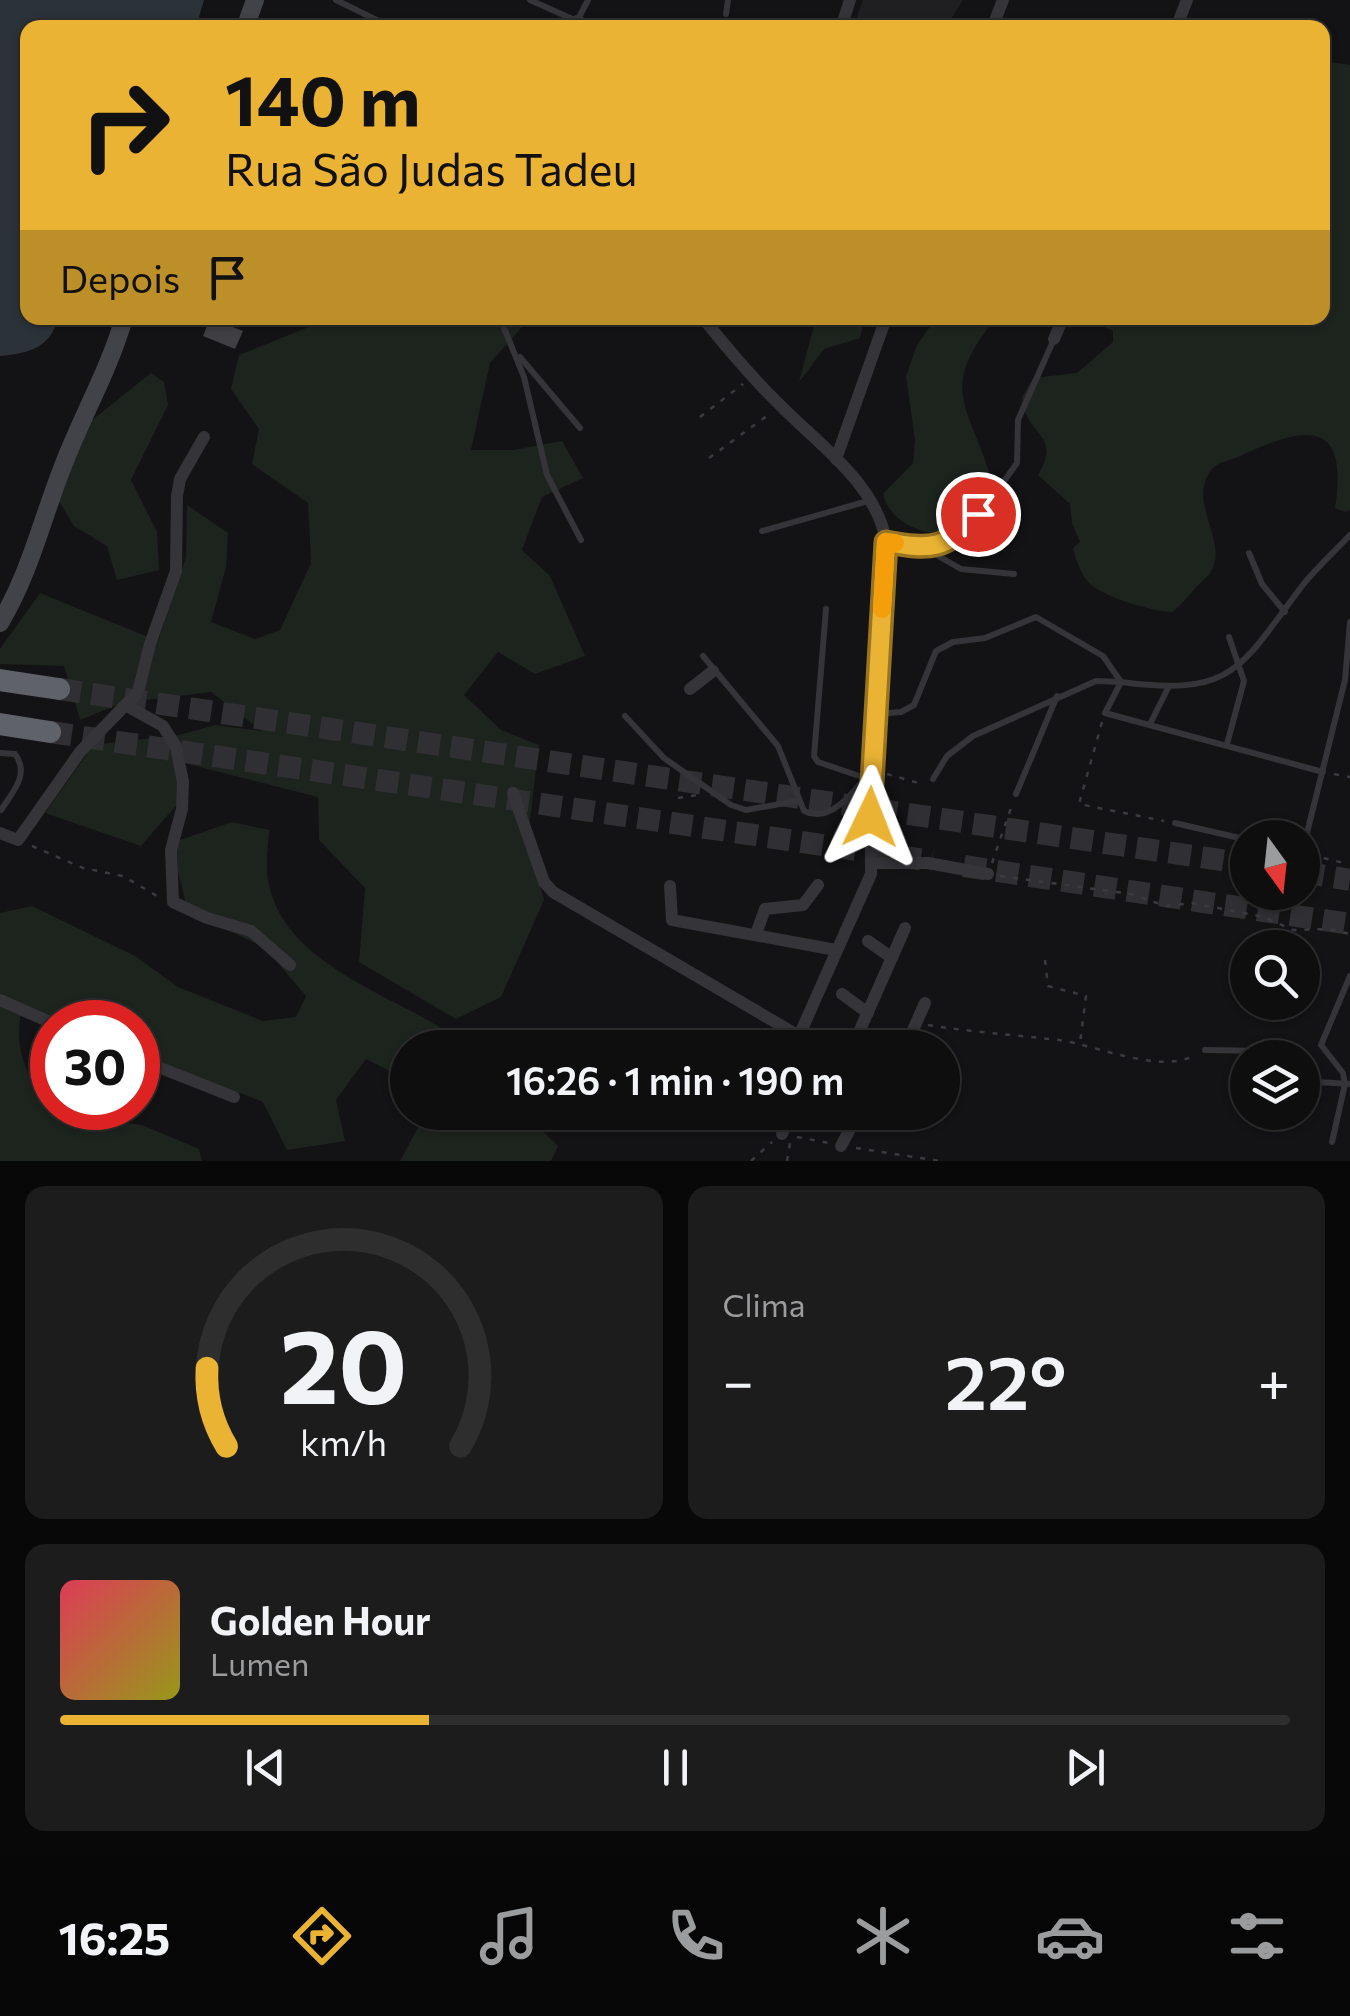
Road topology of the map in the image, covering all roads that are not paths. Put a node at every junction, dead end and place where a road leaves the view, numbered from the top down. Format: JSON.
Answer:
{"nodes":[{"id":1,"x":336,"y":0,"type":"edge"},
{"id":2,"x":530,"y":0,"type":"edge"},
{"id":3,"x":728,"y":0,"type":"edge"},
{"id":4,"x":726,"y":14,"type":"dead end"},
{"id":5,"x":377,"y":20,"type":"edge"},
{"id":6,"x":570,"y":20,"type":"edge"},
{"id":7,"x":122,"y":325,"type":"edge"},
{"id":8,"x":503,"y":325,"type":"edge"},
{"id":9,"x":708,"y":325,"type":"edge"},
{"id":10,"x":884,"y":325,"type":"edge"},
{"id":11,"x":1060,"y":325,"type":"edge"},
{"id":12,"x":1054,"y":340,"type":"joint"},
{"id":13,"x":516,"y":352,"type":"junction"},
{"id":14,"x":580,"y":428,"type":"dead end"},
{"id":15,"x":204,"y":438,"type":"dead end"},
{"id":16,"x":836,"y":460,"type":"junction"},
{"id":17,"x":869,"y":500,"type":"junction"},
{"id":18,"x":762,"y":531,"type":"dead end"},
{"id":19,"x":1350,"y":535,"type":"edge"},
{"id":20,"x":581,"y":540,"type":"dead end"},
{"id":21,"x":886,"y":542,"type":"junction"},
{"id":22,"x":926,"y":548,"type":"junction"},
{"id":23,"x":1249,"y":553,"type":"dead end"},
{"id":24,"x":1014,"y":574,"type":"dead end"},
{"id":25,"x":826,"y":609,"type":"dead end"},
{"id":26,"x":1286,"y":612,"type":"junction"},
{"id":27,"x":1350,"y":622,"type":"edge"},
{"id":28,"x":0,"y":623,"type":"edge"},
{"id":29,"x":1230,"y":637,"type":"dead end"},
{"id":30,"x":703,"y":656,"type":"dead end"},
{"id":31,"x":1242,"y":665,"type":"junction"},
{"id":32,"x":713,"y":672,"type":"junction"},
{"id":33,"x":0,"y":680,"type":"edge"},
{"id":34,"x":1120,"y":682,"type":"junction"},
{"id":35,"x":690,"y":688,"type":"dead end"},
{"id":36,"x":1168,"y":688,"type":"junction"},
{"id":37,"x":59,"y":689,"type":"tunnel mouth"},
{"id":38,"x":1057,"y":695,"type":"junction"},
{"id":39,"x":127,"y":706,"type":"junction"},
{"id":40,"x":877,"y":714,"type":"junction"},
{"id":41,"x":625,"y":716,"type":"dead end"},
{"id":42,"x":0,"y":724,"type":"edge"},
{"id":43,"x":1150,"y":724,"type":"junction"},
{"id":44,"x":50,"y":732,"type":"tunnel mouth"},
{"id":45,"x":1227,"y":744,"type":"junction"},
{"id":46,"x":0,"y":753,"type":"edge"},
{"id":47,"x":1323,"y":772,"type":"junction"},
{"id":48,"x":868,"y":773,"type":"junction"},
{"id":49,"x":932,"y":780,"type":"road end"},
{"id":50,"x":513,"y":793,"type":"dead end"},
{"id":51,"x":1016,"y":794,"type":"road end"},
{"id":52,"x":797,"y":802,"type":"junction"},
{"id":53,"x":1,"y":810,"type":"edge"},
{"id":54,"x":1311,"y":820,"type":"edge"},
{"id":55,"x":1175,"y":824,"type":"road end"},
{"id":56,"x":0,"y":832,"type":"edge"},
{"id":57,"x":1230,"y":836,"type":"edge"},
{"id":58,"x":871,"y":863,"type":"junction"},
{"id":59,"x":988,"y":874,"type":"road end"},
{"id":60,"x":818,"y":885,"type":"dead end"},
{"id":61,"x":670,"y":886,"type":"dead end"},
{"id":62,"x":906,"y":928,"type":"dead end"},
{"id":63,"x":756,"y":934,"type":"junction"},
{"id":64,"x":868,"y":941,"type":"dead end"},
{"id":65,"x":836,"y":950,"type":"junction"},
{"id":66,"x":892,"y":958,"type":"junction"},
{"id":67,"x":290,"y":965,"type":"dead end"},
{"id":68,"x":1350,"y":976,"type":"edge"},
{"id":69,"x":842,"y":994,"type":"dead end"},
{"id":70,"x":0,"y":1000,"type":"edge"},
{"id":71,"x":925,"y":1003,"type":"dead end"},
{"id":72,"x":30,"y":1013,"type":"edge"},
{"id":73,"x":868,"y":1013,"type":"junction"},
{"id":74,"x":780,"y":1030,"type":"edge"},
{"id":75,"x":805,"y":1030,"type":"edge"},
{"id":76,"x":860,"y":1030,"type":"edge"},
{"id":77,"x":911,"y":1030,"type":"edge"},
{"id":78,"x":1205,"y":1050,"type":"road end"},
{"id":79,"x":1230,"y":1052,"type":"edge"},
{"id":80,"x":160,"y":1067,"type":"edge"},
{"id":81,"x":1320,"y":1082,"type":"edge"},
{"id":82,"x":1348,"y":1084,"type":"edge"},
{"id":83,"x":234,"y":1097,"type":"dead end"},
{"id":84,"x":788,"y":1130,"type":"edge"},
{"id":85,"x":849,"y":1130,"type":"edge"},
{"id":86,"x":787,"y":1136,"type":"road end"},
{"id":87,"x":1332,"y":1142,"type":"dead end"},
{"id":88,"x":840,"y":1146,"type":"road end"}],
"edges":[{"from":1,"to":5,"type":"lane"},
{"from":2,"to":6,"type":"lane"},
{"from":3,"to":4,"type":"lane"},
{"from":7,"to":28,"type":"main road"},
{"from":8,"to":13,"type":"lane"},
{"from":9,"to":16,"type":"street"},
{"from":10,"to":16,"type":"street"},
{"from":11,"to":12,"type":"street"},
{"from":12,"to":22,"type":"lane"},
{"from":13,"to":14,"type":"lane"},
{"from":13,"to":20,"type":"lane"},
{"from":15,"to":39,"type":"street"},
{"from":16,"to":17,"type":"street"},
{"from":17,"to":18,"type":"lane"},
{"from":17,"to":21,"type":"street"},
{"from":19,"to":26,"type":"lane"},
{"from":21,"to":22,"type":"lane"},
{"from":21,"to":40,"type":"street"},
{"from":22,"to":24,"type":"lane"},
{"from":23,"to":26,"type":"lane"},
{"from":25,"to":48,"type":"lane"},
{"from":26,"to":31,"type":"lane"},
{"from":27,"to":47,"type":"lane"},
{"from":29,"to":31,"type":"lane"},
{"from":30,"to":32,"type":"lane"},
{"from":31,"to":36,"type":"lane"},
{"from":31,"to":45,"type":"lane"},
{"from":32,"to":35,"type":"street"},
{"from":32,"to":52,"type":"lane"},
{"from":33,"to":37,"type":"highway"},
{"from":34,"to":36,"type":"lane"},
{"from":34,"to":38,"type":"lane"},
{"from":34,"to":40,"type":"lane"},
{"from":34,"to":43,"type":"lane"},
{"from":36,"to":43,"type":"lane"},
{"from":38,"to":49,"type":"lane"},
{"from":38,"to":51,"type":"lane"},
{"from":39,"to":56,"type":"street"},
{"from":39,"to":67,"type":"street"},
{"from":40,"to":48,"type":"street"},
{"from":41,"to":52,"type":"lane"},
{"from":42,"to":44,"type":"highway"},
{"from":43,"to":45,"type":"lane"},
{"from":45,"to":47,"type":"lane"},
{"from":46,"to":53,"type":"lane"},
{"from":47,"to":54,"type":"lane"},
{"from":48,"to":52,"type":"lane"},
{"from":48,"to":58,"type":"street"},
{"from":50,"to":74,"type":"street"},
{"from":55,"to":57,"type":"lane"},
{"from":58,"to":59,"type":"street"},
{"from":58,"to":65,"type":"street"},
{"from":60,"to":63,"type":"street"},
{"from":61,"to":63,"type":"street"},
{"from":62,"to":66,"type":"street"},
{"from":63,"to":65,"type":"street"},
{"from":64,"to":66,"type":"street"},
{"from":65,"to":75,"type":"street"},
{"from":66,"to":73,"type":"street"},
{"from":68,"to":82,"type":"lane"},
{"from":69,"to":73,"type":"street"},
{"from":70,"to":72,"type":"street"},
{"from":71,"to":77,"type":"street"},
{"from":73,"to":76,"type":"street"},
{"from":78,"to":79,"type":"lane"},
{"from":80,"to":83,"type":"street"},
{"from":81,"to":82,"type":"lane"},
{"from":82,"to":87,"type":"lane"},
{"from":84,"to":86,"type":"street"},
{"from":85,"to":88,"type":"street"}]}
